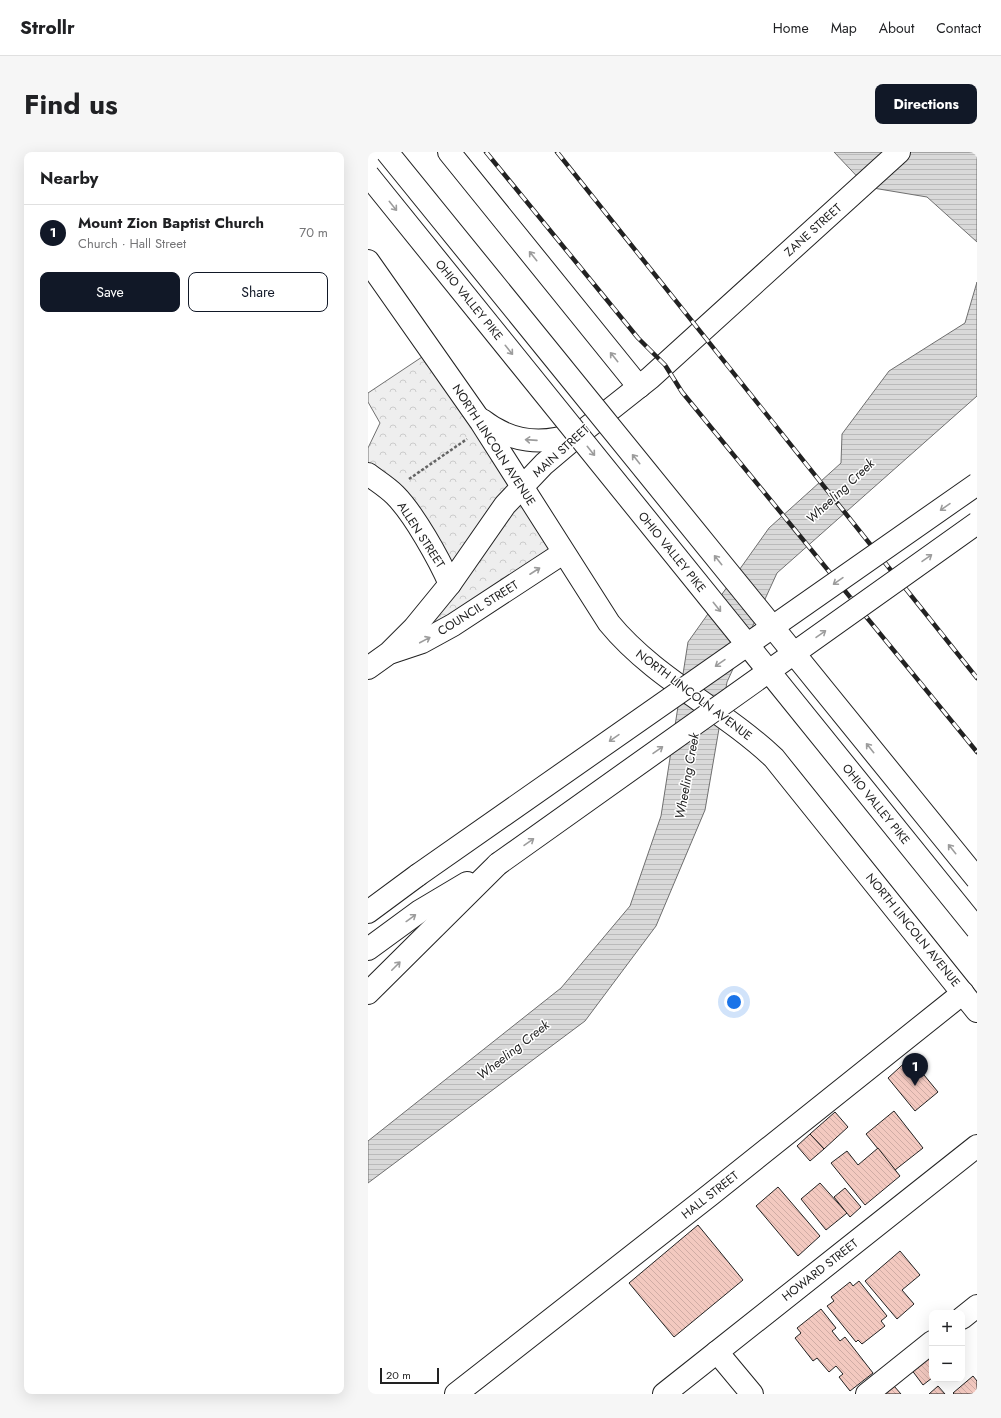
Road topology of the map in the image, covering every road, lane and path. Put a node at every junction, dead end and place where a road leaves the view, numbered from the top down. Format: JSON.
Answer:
{"nodes":[{"id":1,"x":387,"y":152,"type":"edge"},
{"id":2,"x":449,"y":152,"type":"edge"},
{"id":3,"x":899,"y":152,"type":"edge"},
{"id":4,"x":368,"y":175,"type":"edge"},
{"id":5,"x":368,"y":260,"type":"edge"},
{"id":6,"x":727,"y":307,"type":"joint"},
{"id":7,"x":639,"y":387,"type":"junction"},
{"id":8,"x":479,"y":419,"type":"junction"},
{"id":9,"x":582,"y":431,"type":"junction"},
{"id":10,"x":368,"y":474,"type":"edge"},
{"id":11,"x":977,"y":484,"type":"edge"},
{"id":12,"x":522,"y":486,"type":"junction"},
{"id":13,"x":390,"y":491,"type":"junction"},
{"id":14,"x":977,"y":523,"type":"edge"},
{"id":15,"x":563,"y":553,"type":"junction"},
{"id":16,"x":450,"y":584,"type":"junction"},
{"id":17,"x":389,"y":653,"type":"junction"},
{"id":18,"x":368,"y":668,"type":"edge"},
{"id":19,"x":498,"y":864,"type":"junction"},
{"id":20,"x":418,"y":875,"type":"junction"},
{"id":21,"x":977,"y":879,"type":"edge"},
{"id":22,"x":368,"y":907,"type":"edge"},
{"id":23,"x":368,"y":912,"type":"edge"},
{"id":24,"x":977,"y":929,"type":"edge"},
{"id":25,"x":368,"y":949,"type":"edge"},
{"id":26,"x":963,"y":992,"type":"junction"},
{"id":27,"x":368,"y":993,"type":"edge"},
{"id":28,"x":977,"y":1011,"type":"edge"},
{"id":29,"x":977,"y":1146,"type":"edge"},
{"id":30,"x":977,"y":1306,"type":"edge"},
{"id":31,"x":965,"y":1316,"type":"edge"},
{"id":32,"x":929,"y":1344,"type":"edge"},
{"id":33,"x":717,"y":1352,"type":"junction"},
{"id":34,"x":456,"y":1394,"type":"edge"},
{"id":35,"x":664,"y":1394,"type":"edge"},
{"id":36,"x":752,"y":1394,"type":"edge"},
{"id":37,"x":867,"y":1394,"type":"edge"}],
"edges":[{"from":21,"to":1,"type":"main road","one_way":true,"bridge":true},
{"from":7,"to":2,"type":"main road","one_way":true},
{"from":3,"to":6,"type":"main road","name":"ZANE STREET"},
{"from":4,"to":24,"type":"main road","name":"OHIO VALLEY PIKE","one_way":true,"bridge":true},
{"from":5,"to":8,"type":"main road","name":"NORTH LINCOLN AVENUE"},
{"from":6,"to":7,"type":"main road","name":"MAIN STREET"},
{"from":7,"to":9,"type":"main road","name":"MAIN STREET"},
{"from":9,"to":8,"type":"main road","one_way":true},
{"from":8,"to":12,"type":"main road","name":"NORTH LINCOLN AVENUE"},
{"from":8,"to":13,"type":"path"},
{"from":9,"to":12,"type":"main road","name":"MAIN STREET"},
{"from":10,"to":13,"type":"main road","name":"ALLEN STREET"},
{"from":11,"to":20,"type":"main road","one_way":true,"bridge":true},
{"from":12,"to":15,"type":"main road","name":"NORTH LINCOLN AVENUE"},
{"from":12,"to":16,"type":"main road","name":"MAIN STREET"},
{"from":13,"to":16,"type":"main road","name":"ALLEN STREET"},
{"from":19,"to":14,"type":"main road","one_way":true,"bridge":true},
{"from":17,"to":15,"type":"main road","name":"COUNCIL STREET","one_way":true},
{"from":15,"to":26,"type":"main road","name":"NORTH LINCOLN AVENUE","bridge":true},
{"from":16,"to":17,"type":"main road","name":"MAIN STREET"},
{"from":17,"to":18,"type":"main road","name":"MAIN STREET"},
{"from":25,"to":19,"type":"main road","one_way":true},
{"from":27,"to":19,"type":"main road","one_way":true},
{"from":20,"to":22,"type":"main road"},
{"from":20,"to":23,"type":"main road"},
{"from":26,"to":28,"type":"main road","name":"NORTH LINCOLN AVENUE"},
{"from":26,"to":34,"type":"main road","name":"HALL STREET"},
{"from":29,"to":33,"type":"main road","name":"HOWARD STREET"},
{"from":30,"to":31,"type":"main road"},
{"from":32,"to":37,"type":"main road"},
{"from":33,"to":35,"type":"main road","name":"HOWARD STREET"},
{"from":33,"to":36,"type":"main road"}]}
